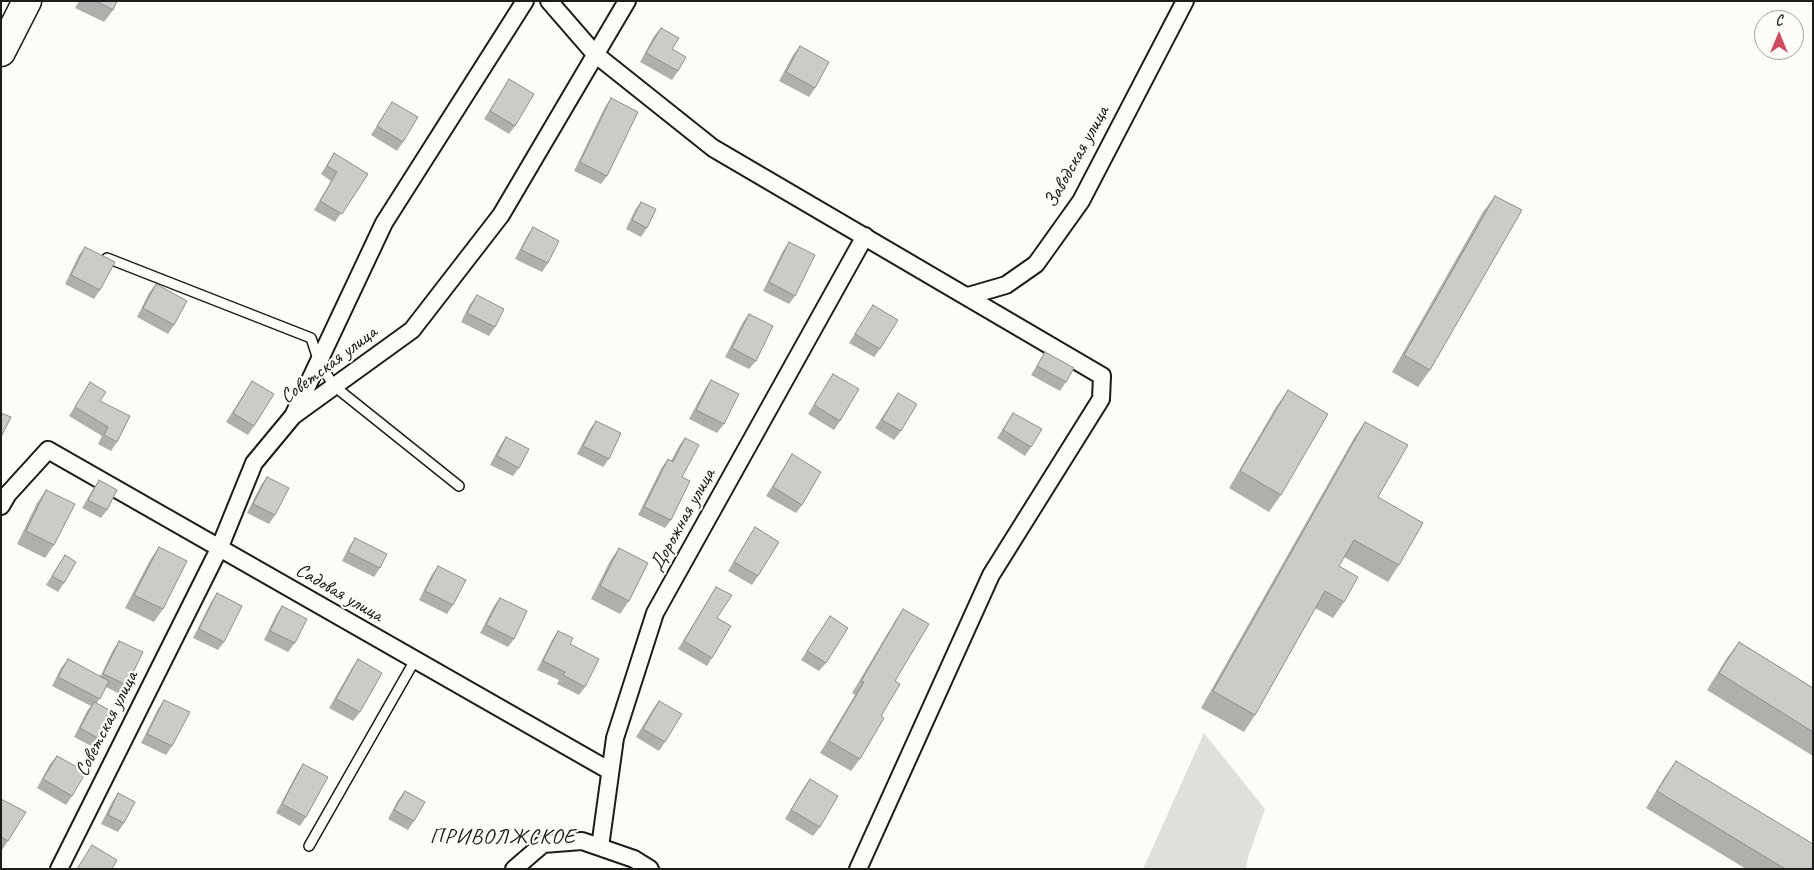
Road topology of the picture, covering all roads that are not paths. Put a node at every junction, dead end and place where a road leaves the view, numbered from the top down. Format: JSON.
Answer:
{"nodes":[{"id":1,"x":27,"y":1,"type":"edge"},
{"id":2,"x":525,"y":1,"type":"edge"},
{"id":3,"x":549,"y":1,"type":"edge"},
{"id":4,"x":627,"y":1,"type":"edge"},
{"id":5,"x":1186,"y":1,"type":"edge"},
{"id":6,"x":1,"y":52,"type":"edge"},
{"id":7,"x":595,"y":54,"type":"junction"},
{"id":8,"x":865,"y":236,"type":"junction"},
{"id":9,"x":107,"y":258,"type":"edge"},
{"id":10,"x":968,"y":296,"type":"junction"},
{"id":11,"x":318,"y":362,"type":"junction"},
{"id":12,"x":334,"y":386,"type":"junction"},
{"id":13,"x":294,"y":416,"type":"junction"},
{"id":14,"x":459,"y":486,"type":"dead end"},
{"id":15,"x":1,"y":506,"type":"edge"},
{"id":16,"x":219,"y":549,"type":"junction"},
{"id":17,"x":416,"y":660,"type":"junction"},
{"id":18,"x":610,"y":771,"type":"junction"},
{"id":19,"x":309,"y":846,"type":"dead end"},
{"id":20,"x":600,"y":847,"type":"junction"},
{"id":21,"x":59,"y":869,"type":"edge"},
{"id":22,"x":514,"y":869,"type":"edge"},
{"id":23,"x":650,"y":869,"type":"edge"},
{"id":24,"x":858,"y":869,"type":"edge"}],
"edges":[{"from":1,"to":6,"type":"highway"},
{"from":2,"to":11,"type":"street"},
{"from":3,"to":7,"type":"street"},
{"from":4,"to":7,"type":"street","name":"Советская улица"},
{"from":5,"to":10,"type":"street","name":"Заводская улица"},
{"from":7,"to":8,"type":"street"},
{"from":7,"to":12,"type":"street","name":"Советская улица"},
{"from":8,"to":10,"type":"street"},
{"from":8,"to":18,"type":"street","name":"Дорожная улица"},
{"from":9,"to":11,"type":"lane"},
{"from":10,"to":24,"type":"street"},
{"from":11,"to":12,"type":"lane"},
{"from":11,"to":13,"type":"street"},
{"from":12,"to":13,"type":"street","name":"Советская улица"},
{"from":12,"to":14,"type":"lane"},
{"from":13,"to":16,"type":"street","name":"Советская улица"},
{"from":15,"to":16,"type":"street","name":"Садовая улица"},
{"from":16,"to":17,"type":"street","name":"Садовая улица"},
{"from":16,"to":21,"type":"street","name":"Советская улица"},
{"from":17,"to":18,"type":"street","name":"Садовая улица"},
{"from":17,"to":19,"type":"lane"},
{"from":18,"to":20,"type":"street","name":"Дорожная улица"},
{"from":20,"to":22,"type":"street"},
{"from":20,"to":23,"type":"street"}]}
